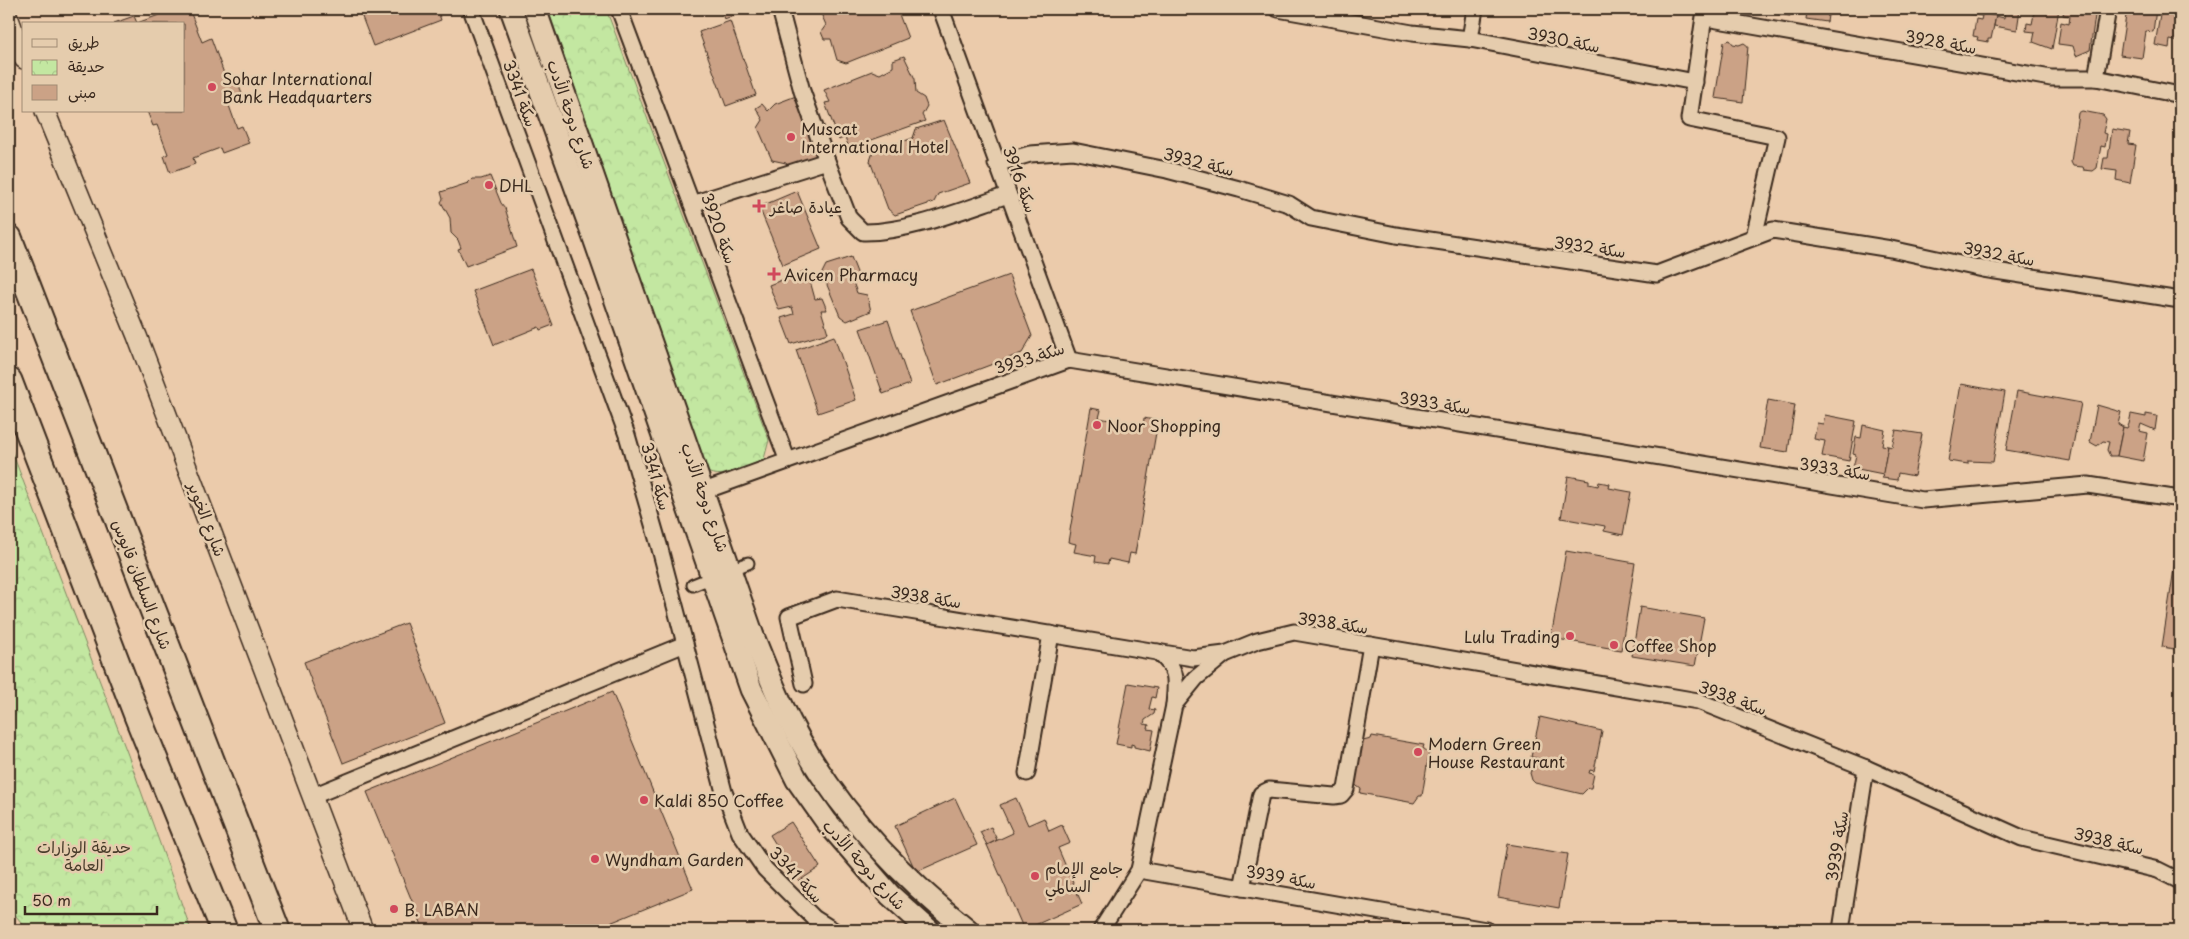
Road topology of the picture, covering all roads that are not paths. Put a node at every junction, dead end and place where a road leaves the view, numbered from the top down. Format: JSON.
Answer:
{"nodes":[{"id":1,"x":471,"y":9,"type":"edge"},
{"id":2,"x":511,"y":9,"type":"edge"},
{"id":3,"x":535,"y":9,"type":"edge"},
{"id":4,"x":619,"y":9,"type":"edge"},
{"id":5,"x":780,"y":9,"type":"edge"},
{"id":6,"x":941,"y":9,"type":"edge"},
{"id":7,"x":1278,"y":9,"type":"edge"},
{"id":8,"x":1475,"y":9,"type":"edge"},
{"id":9,"x":2108,"y":9,"type":"edge"},
{"id":10,"x":1705,"y":14,"type":"edge"},
{"id":11,"x":9,"y":19,"type":"edge"},
{"id":12,"x":1470,"y":40,"type":"junction"},
{"id":13,"x":22,"y":54,"type":"edge"},
{"id":14,"x":2096,"y":78,"type":"junction"},
{"id":15,"x":1695,"y":82,"type":"junction"},
{"id":16,"x":2180,"y":95,"type":"edge"},
{"id":17,"x":45,"y":112,"type":"edge"},
{"id":18,"x":826,"y":161,"type":"junction"},
{"id":19,"x":996,"y":164,"type":"junction"},
{"id":20,"x":1008,"y":194,"type":"junction"},
{"id":21,"x":692,"y":204,"type":"junction"},
{"id":22,"x":1754,"y":237,"type":"junction"},
{"id":23,"x":9,"y":238,"type":"edge"},
{"id":24,"x":2180,"y":300,"type":"edge"},
{"id":25,"x":1069,"y":360,"type":"junction"},
{"id":26,"x":9,"y":381,"type":"edge"},
{"id":27,"x":787,"y":459,"type":"junction"},
{"id":28,"x":704,"y":491,"type":"junction"},
{"id":29,"x":2180,"y":499,"type":"edge"},
{"id":30,"x":739,"y":566,"type":"junction"},
{"id":31,"x":701,"y":581,"type":"junction"},
{"id":32,"x":1050,"y":634,"type":"junction"},
{"id":33,"x":685,"y":644,"type":"junction"},
{"id":34,"x":1370,"y":645,"type":"junction"},
{"id":35,"x":1158,"y":652,"type":"junction"},
{"id":36,"x":1225,"y":654,"type":"junction"},
{"id":37,"x":804,"y":684,"type":"dead end"},
{"id":38,"x":1174,"y":706,"type":"junction"},
{"id":39,"x":1866,"y":768,"type":"junction"},
{"id":40,"x":1027,"y":773,"type":"dead end"},
{"id":41,"x":313,"y":796,"type":"junction"},
{"id":42,"x":1139,"y":870,"type":"junction"},
{"id":43,"x":2180,"y":881,"type":"edge"},
{"id":44,"x":1242,"y":888,"type":"junction"},
{"id":45,"x":224,"y":930,"type":"edge"},
{"id":46,"x":277,"y":930,"type":"edge"},
{"id":47,"x":363,"y":930,"type":"edge"},
{"id":48,"x":833,"y":930,"type":"edge"},
{"id":49,"x":929,"y":930,"type":"edge"},
{"id":50,"x":968,"y":930,"type":"edge"},
{"id":51,"x":1101,"y":930,"type":"edge"},
{"id":52,"x":1486,"y":930,"type":"edge"},
{"id":53,"x":1841,"y":930,"type":"edge"}],
"edges":[{"from":1,"to":33,"type":"street","name":"سكة 3341"},
{"from":2,"to":31,"type":"main road","name":"شارع دوحة الأدب"},
{"from":3,"to":28,"type":"main road","name":"شارع دوحة الأدب"},
{"from":4,"to":21,"type":"street","name":"سكة 3920"},
{"from":5,"to":18,"type":"street"},
{"from":6,"to":19,"type":"street","name":"سكة 3916"},
{"from":7,"to":12,"type":"street","name":"سكة 3930"},
{"from":8,"to":12,"type":"street"},
{"from":9,"to":14,"type":"street"},
{"from":10,"to":14,"type":"street","name":"سكة 3928"},
{"from":10,"to":15,"type":"street"},
{"from":11,"to":13,"type":"street"},
{"from":12,"to":15,"type":"street","name":"سكة 3930"},
{"from":14,"to":16,"type":"street","name":"سكة 3928"},
{"from":15,"to":22,"type":"street"},
{"from":17,"to":41,"type":"street","name":"شارع الخوير"},
{"from":18,"to":20,"type":"street"},
{"from":18,"to":21,"type":"street"},
{"from":19,"to":20,"type":"street","name":"سكة 3916"},
{"from":19,"to":22,"type":"street","name":"سكة 3932"},
{"from":20,"to":25,"type":"street","name":"سكة 3916"},
{"from":21,"to":27,"type":"street","name":"سكة 3920"},
{"from":22,"to":24,"type":"street","name":"سكة 3932"},
{"from":23,"to":46,"type":"highway","name":"شارع السلطان قابوس"},
{"from":25,"to":27,"type":"street","name":"سكة 3933"},
{"from":25,"to":29,"type":"street","name":"سكة 3933"},
{"from":26,"to":45,"type":"highway"},
{"from":27,"to":28,"type":"street","name":"سكة 3933"},
{"from":28,"to":30,"type":"main road","name":"شارع دوحة الأدب"},
{"from":30,"to":31,"type":"street"},
{"from":30,"to":50,"type":"main road","name":"شارع دوحة الأدب"},
{"from":31,"to":49,"type":"main road","name":"شارع دوحة الأدب"},
{"from":32,"to":35,"type":"street","name":"سكة 3938"},
{"from":32,"to":37,"type":"street","name":"سكة 3938"},
{"from":32,"to":40,"type":"street"},
{"from":33,"to":41,"type":"street"},
{"from":33,"to":48,"type":"street","name":"سكة 3341"},
{"from":34,"to":36,"type":"street","name":"سكة 3938"},
{"from":34,"to":39,"type":"street","name":"سكة 3938"},
{"from":34,"to":44,"type":"street"},
{"from":35,"to":36,"type":"street","name":"سكة 3938"},
{"from":35,"to":38,"type":"street","name":"سكة 3938"},
{"from":36,"to":38,"type":"street","name":"سكة 3938"},
{"from":38,"to":42,"type":"street","name":"سكة 3938"},
{"from":39,"to":43,"type":"street","name":"سكة 3938"},
{"from":39,"to":53,"type":"street","name":"سكة 3939"},
{"from":41,"to":47,"type":"street","name":"شارع الخوير"},
{"from":42,"to":44,"type":"street","name":"سكة 3939"},
{"from":42,"to":51,"type":"street"},
{"from":44,"to":52,"type":"street","name":"سكة 3939"}]}
